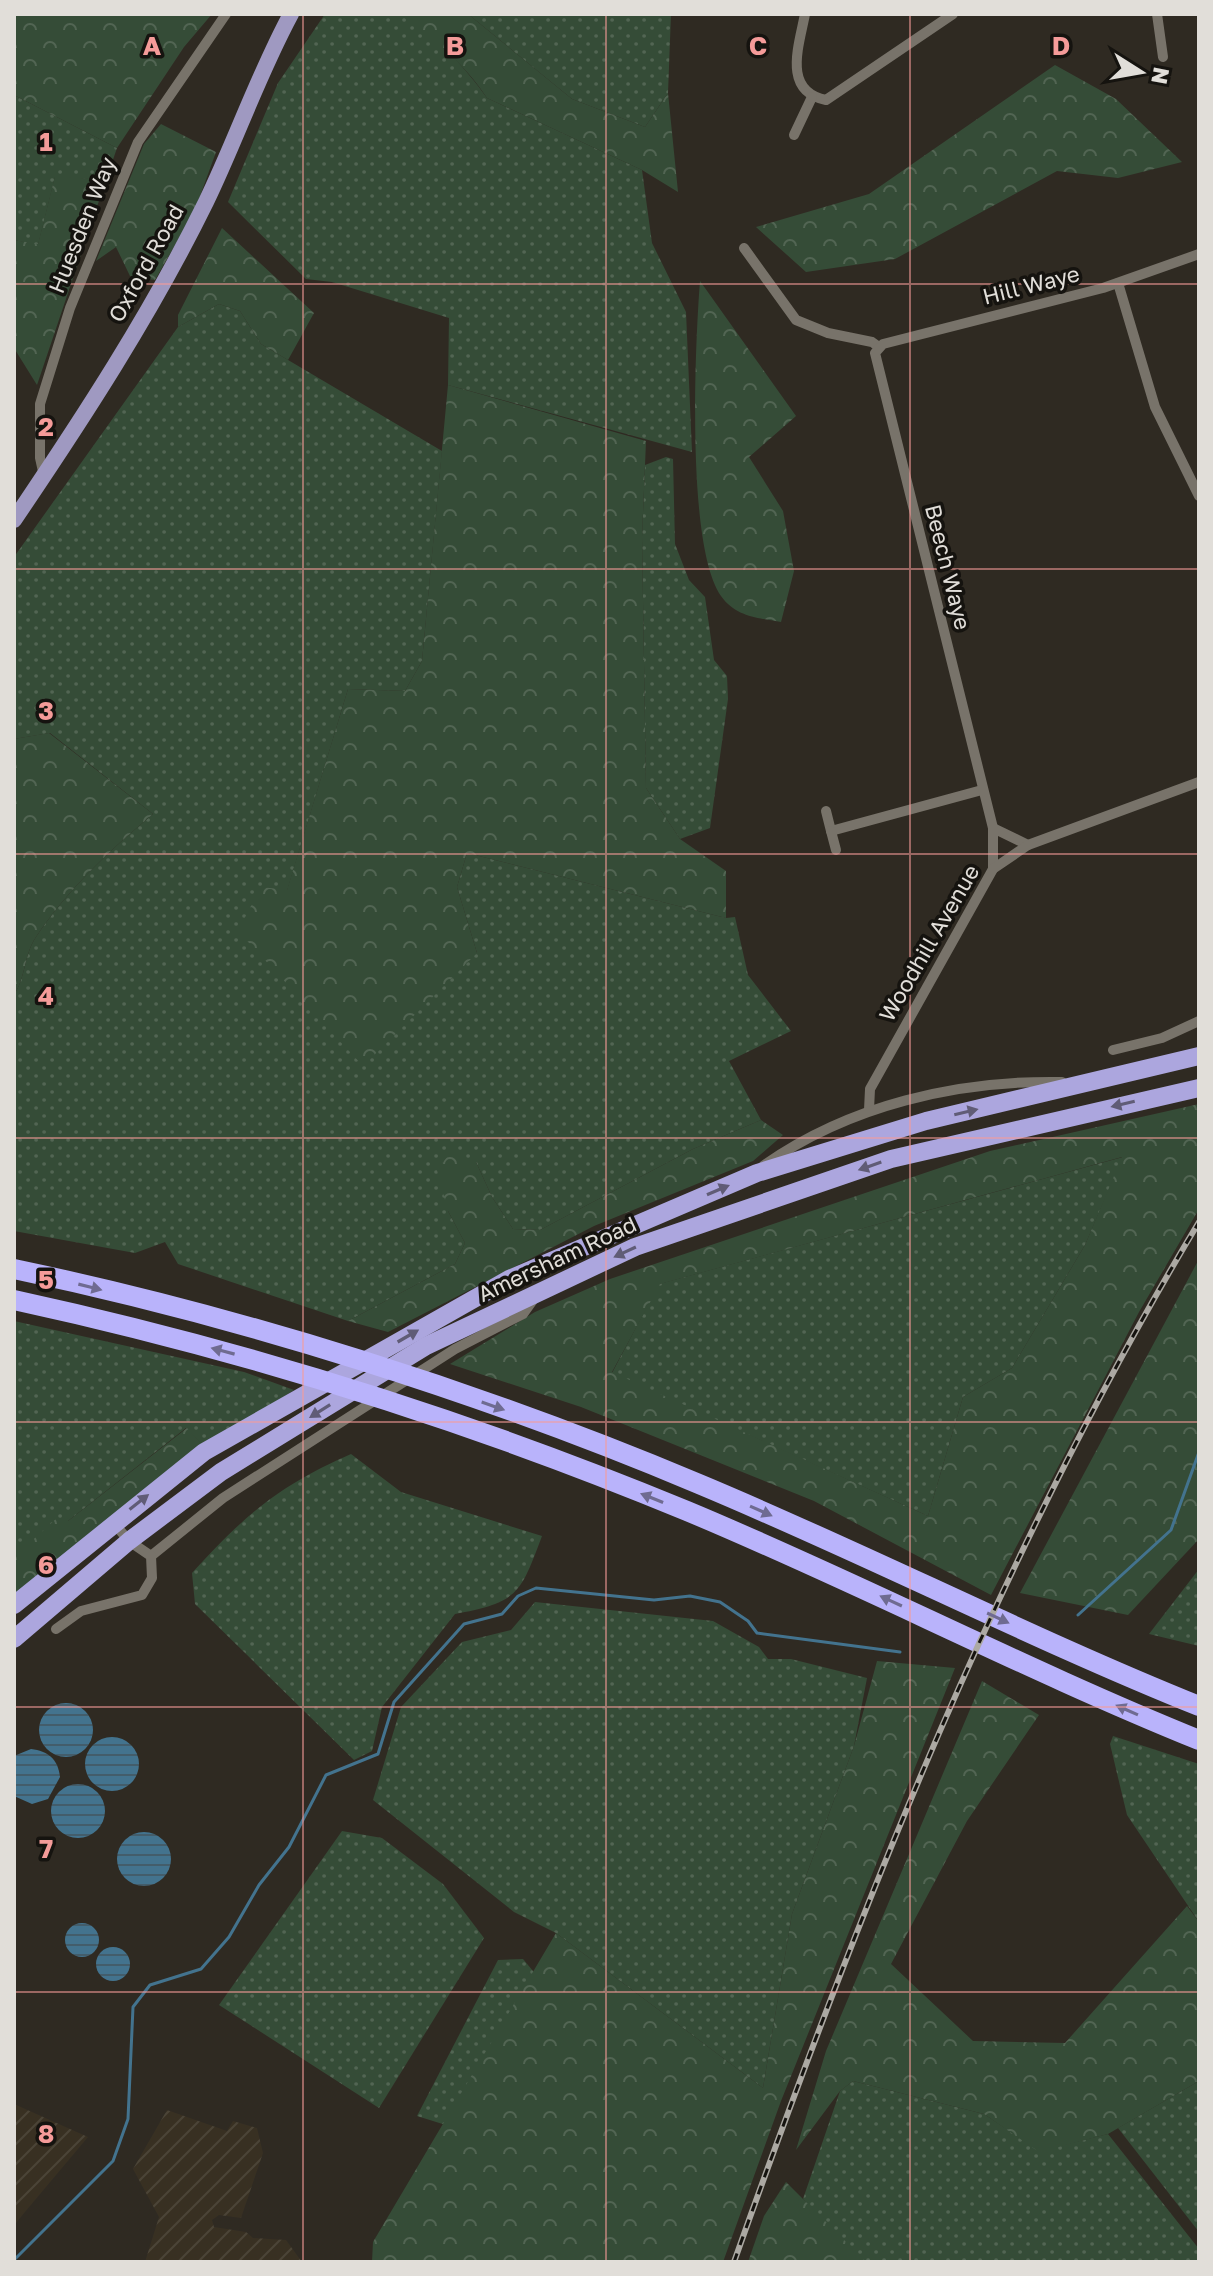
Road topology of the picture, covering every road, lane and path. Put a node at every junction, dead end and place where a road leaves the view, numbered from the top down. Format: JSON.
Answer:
{"nodes":[{"id":1,"x":226,"y":14,"type":"edge"},
{"id":2,"x":291,"y":14,"type":"edge"},
{"id":3,"x":805,"y":14,"type":"edge"},
{"id":4,"x":953,"y":14,"type":"edge"},
{"id":5,"x":1157,"y":14,"type":"edge"},
{"id":6,"x":1163,"y":57,"type":"dead end"},
{"id":7,"x":812,"y":97,"type":"junction"},
{"id":8,"x":794,"y":135,"type":"dead end"},
{"id":9,"x":744,"y":248,"type":"dead end"},
{"id":10,"x":1199,"y":254,"type":"edge"},
{"id":11,"x":1118,"y":283,"type":"junction"},
{"id":12,"x":877,"y":350,"type":"junction"},
{"id":13,"x":44,"y":476,"type":"junction"},
{"id":14,"x":1199,"y":496,"type":"edge"},
{"id":15,"x":14,"y":520,"type":"edge"},
{"id":16,"x":1199,"y":782,"type":"edge"},
{"id":17,"x":982,"y":790,"type":"junction"},
{"id":18,"x":826,"y":811,"type":"dead end"},
{"id":19,"x":993,"y":828,"type":"junction"},
{"id":20,"x":831,"y":831,"type":"junction"},
{"id":21,"x":1028,"y":845,"type":"junction"},
{"id":22,"x":836,"y":850,"type":"dead end"},
{"id":23,"x":993,"y":869,"type":"junction"},
{"id":24,"x":1199,"y":1021,"type":"edge"},
{"id":25,"x":1113,"y":1050,"type":"dead end"},
{"id":26,"x":1199,"y":1056,"type":"edge"},
{"id":27,"x":1091,"y":1083,"type":"junction"},
{"id":28,"x":1199,"y":1088,"type":"edge"},
{"id":29,"x":869,"y":1110,"type":"junction"},
{"id":30,"x":757,"y":1173,"type":"junction"},
{"id":31,"x":14,"y":1269,"type":"edge"},
{"id":32,"x":538,"y":1293,"type":"junction"},
{"id":33,"x":14,"y":1300,"type":"edge"},
{"id":34,"x":113,"y":1522,"type":"junction"},
{"id":35,"x":129,"y":1541,"type":"junction"},
{"id":36,"x":151,"y":1556,"type":"junction"},
{"id":37,"x":14,"y":1605,"type":"edge"},
{"id":38,"x":56,"y":1629,"type":"dead end"},
{"id":39,"x":14,"y":1639,"type":"edge"},
{"id":40,"x":1199,"y":1706,"type":"edge"},
{"id":41,"x":1199,"y":1740,"type":"edge"}],
"edges":[{"from":1,"to":13,"type":"street","name":"Huesden Way"},
{"from":2,"to":13,"type":"main road","name":"Oxford Road"},
{"from":3,"to":7,"type":"street"},
{"from":4,"to":7,"type":"street"},
{"from":5,"to":6,"type":"street"},
{"from":7,"to":8,"type":"street"},
{"from":9,"to":12,"type":"street"},
{"from":10,"to":11,"type":"street","name":"Hill Waye"},
{"from":11,"to":12,"type":"street","name":"Hill Waye"},
{"from":11,"to":14,"type":"street"},
{"from":12,"to":17,"type":"street","name":"Beech Waye"},
{"from":13,"to":15,"type":"main road","name":"Oxford Road"},
{"from":16,"to":21,"type":"street","name":"Woodhill Avenue"},
{"from":17,"to":19,"type":"street","name":"Beech Waye"},
{"from":17,"to":20,"type":"street"},
{"from":18,"to":20,"type":"street"},
{"from":19,"to":21,"type":"street"},
{"from":19,"to":23,"type":"street","name":"Beech Waye"},
{"from":20,"to":22,"type":"street"},
{"from":21,"to":23,"type":"street","name":"Woodhill Avenue"},
{"from":23,"to":29,"type":"street","name":"Woodhill Avenue"},
{"from":24,"to":25,"type":"street"},
{"from":26,"to":27,"type":"highway"},
{"from":27,"to":29,"type":"street"},
{"from":30,"to":27,"type":"highway","one_way":true},
{"from":28,"to":32,"type":"highway","name":"Amersham Road","one_way":true},
{"from":29,"to":30,"type":"street"},
{"from":34,"to":30,"type":"highway","one_way":true},
{"from":31,"to":40,"type":"highway","one_way":true},
{"from":32,"to":35,"type":"highway","name":"Amersham Road","one_way":true},
{"from":32,"to":36,"type":"street"},
{"from":41,"to":33,"type":"highway","one_way":true},
{"from":34,"to":35,"type":"street"},
{"from":34,"to":37,"type":"highway"},
{"from":35,"to":36,"type":"street"},
{"from":35,"to":39,"type":"highway","name":"Amersham Road"},
{"from":36,"to":38,"type":"street"}]}
